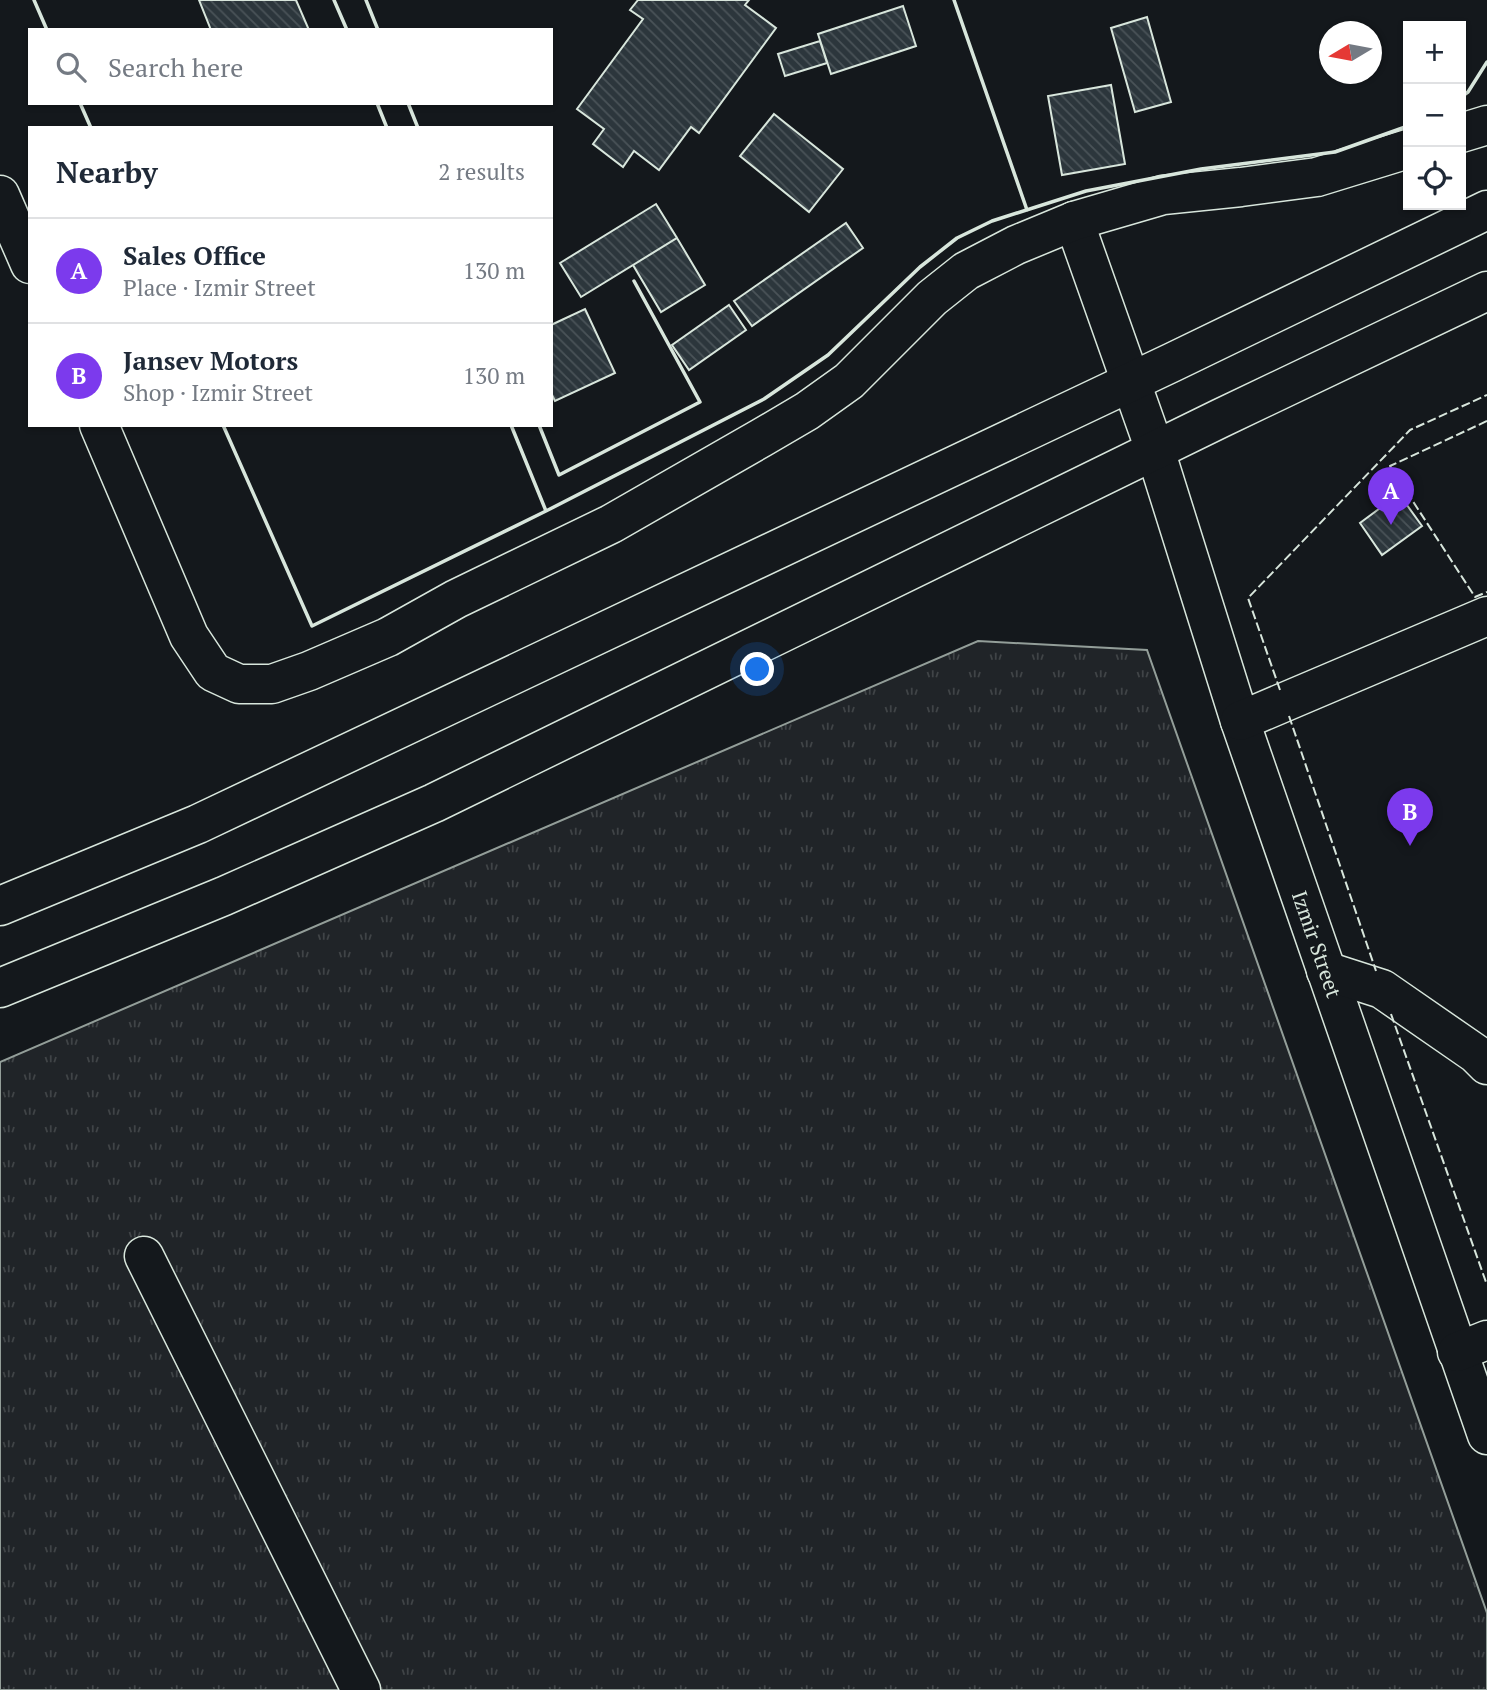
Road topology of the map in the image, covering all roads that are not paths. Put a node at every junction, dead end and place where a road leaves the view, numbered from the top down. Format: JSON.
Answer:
{"nodes":[{"id":1,"x":1487,"y":125,"type":"edge"},
{"id":2,"x":1466,"y":131,"type":"edge"},
{"id":3,"x":1403,"y":151,"type":"edge"},
{"id":4,"x":0,"y":195,"type":"edge"},
{"id":5,"x":1487,"y":210,"type":"edge"},
{"id":6,"x":1074,"y":221,"type":"junction"},
{"id":7,"x":28,"y":259,"type":"edge"},
{"id":8,"x":1487,"y":291,"type":"edge"},
{"id":9,"x":1131,"y":381,"type":"junction"},
{"id":10,"x":100,"y":427,"type":"edge"},
{"id":11,"x":1155,"y":450,"type":"junction"},
{"id":12,"x":1487,"y":616,"type":"edge"},
{"id":13,"x":1240,"y":721,"type":"junction"},
{"id":14,"x":0,"y":906,"type":"edge"},
{"id":15,"x":1326,"y":971,"type":"junction"},
{"id":16,"x":0,"y":988,"type":"edge"},
{"id":17,"x":1487,"y":1065,"type":"edge"},
{"id":18,"x":144,"y":1256,"type":"dead end"},
{"id":19,"x":1472,"y":1346,"type":"edge"},
{"id":20,"x":1487,"y":1435,"type":"edge"},
{"id":21,"x":361,"y":1690,"type":"edge"}],
"edges":[{"from":1,"to":2,"type":"main road"},
{"from":3,"to":6,"type":"main road"},
{"from":4,"to":7,"type":"main road"},
{"from":5,"to":9,"type":"main road"},
{"from":6,"to":9,"type":"main road","name":"Izmir Street"},
{"from":6,"to":10,"type":"main road"},
{"from":8,"to":11,"type":"main road"},
{"from":9,"to":11,"type":"main road","name":"Izmir Street"},
{"from":9,"to":14,"type":"main road"},
{"from":11,"to":13,"type":"main road","name":"Izmir Street"},
{"from":11,"to":16,"type":"main road"},
{"from":12,"to":13,"type":"main road"},
{"from":13,"to":15,"type":"main road","name":"Izmir Street"},
{"from":15,"to":17,"type":"main road"},
{"from":15,"to":19,"type":"main road","name":"Izmir Street"},
{"from":18,"to":21,"type":"main road"},
{"from":19,"to":20,"type":"main road","name":"Izmir Street"}]}
